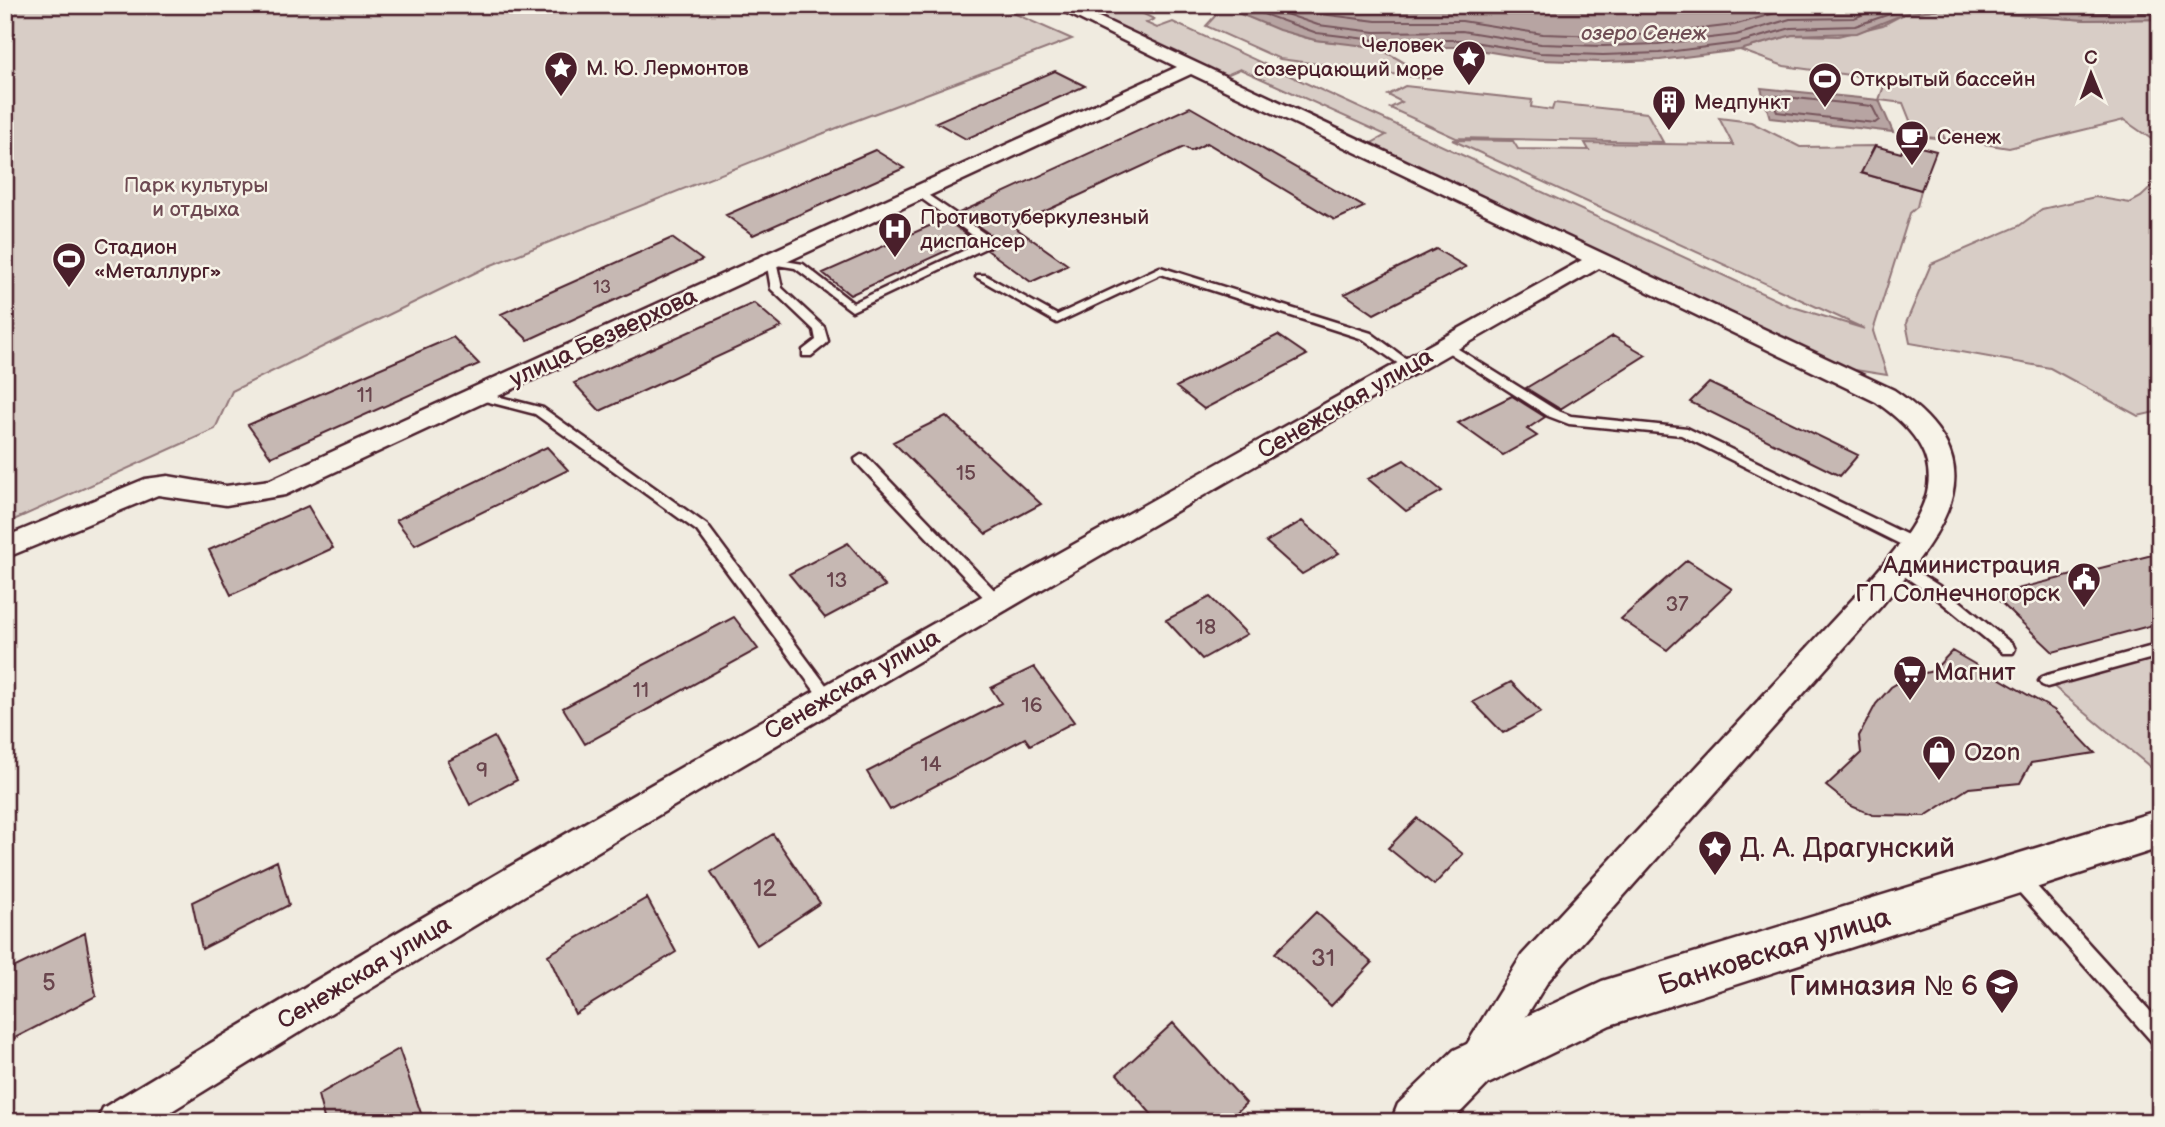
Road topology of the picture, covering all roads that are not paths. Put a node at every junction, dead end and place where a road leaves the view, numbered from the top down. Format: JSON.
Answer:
{"nodes":[{"id":1,"x":1059,"y":5,"type":"edge"},
{"id":2,"x":1190,"y":68,"type":"junction"},
{"id":3,"x":919,"y":192,"type":"junction"},
{"id":4,"x":771,"y":260,"type":"junction"},
{"id":5,"x":1597,"y":261,"type":"junction"},
{"id":6,"x":981,"y":277,"type":"dead end"},
{"id":7,"x":1447,"y":346,"type":"junction"},
{"id":8,"x":807,"y":354,"type":"dead end"},
{"id":9,"x":1410,"y":366,"type":"junction"},
{"id":10,"x":477,"y":396,"type":"junction"},
{"id":11,"x":861,"y":459,"type":"dead end"},
{"id":12,"x":5,"y":548,"type":"edge"},
{"id":13,"x":1907,"y":555,"type":"junction"},
{"id":14,"x":996,"y":601,"type":"junction"},
{"id":15,"x":2008,"y":649,"type":"dead end"},
{"id":16,"x":2160,"y":650,"type":"edge"},
{"id":17,"x":2047,"y":681,"type":"dead end"},
{"id":18,"x":827,"y":697,"type":"junction"},
{"id":19,"x":2160,"y":829,"type":"edge"},
{"id":20,"x":2015,"y":875,"type":"junction"},
{"id":21,"x":2160,"y":1036,"type":"edge"},
{"id":22,"x":1471,"y":1067,"type":"junction"},
{"id":23,"x":117,"y":1122,"type":"edge"},
{"id":24,"x":1416,"y":1122,"type":"edge"}],
"edges":[{"from":1,"to":2,"type":"street"},
{"from":2,"to":3,"type":"street","name":"улица Безверхова"},
{"from":2,"to":5,"type":"street"},
{"from":3,"to":4,"type":"street","name":"улица Безверхова"},
{"from":3,"to":4,"type":"lane"},
{"from":4,"to":8,"type":"lane"},
{"from":4,"to":10,"type":"street","name":"улица Безверхова"},
{"from":5,"to":7,"type":"street","name":"Сенежская улица"},
{"from":5,"to":13,"type":"street"},
{"from":6,"to":9,"type":"lane"},
{"from":7,"to":9,"type":"street","name":"Сенежская улица"},
{"from":7,"to":13,"type":"lane"},
{"from":9,"to":14,"type":"street","name":"Сенежская улица"},
{"from":10,"to":12,"type":"street","name":"улица Безверхова"},
{"from":10,"to":18,"type":"lane"},
{"from":11,"to":14,"type":"lane"},
{"from":13,"to":15,"type":"lane"},
{"from":13,"to":22,"type":"street"},
{"from":14,"to":18,"type":"street","name":"Сенежская улица"},
{"from":16,"to":17,"type":"lane"},
{"from":18,"to":23,"type":"street","name":"Сенежская улица"},
{"from":19,"to":20,"type":"street","name":"Банковская улица"},
{"from":20,"to":21,"type":"lane"},
{"from":20,"to":22,"type":"street","name":"Банковская улица"},
{"from":22,"to":24,"type":"street","name":"Банковская улица"}]}
